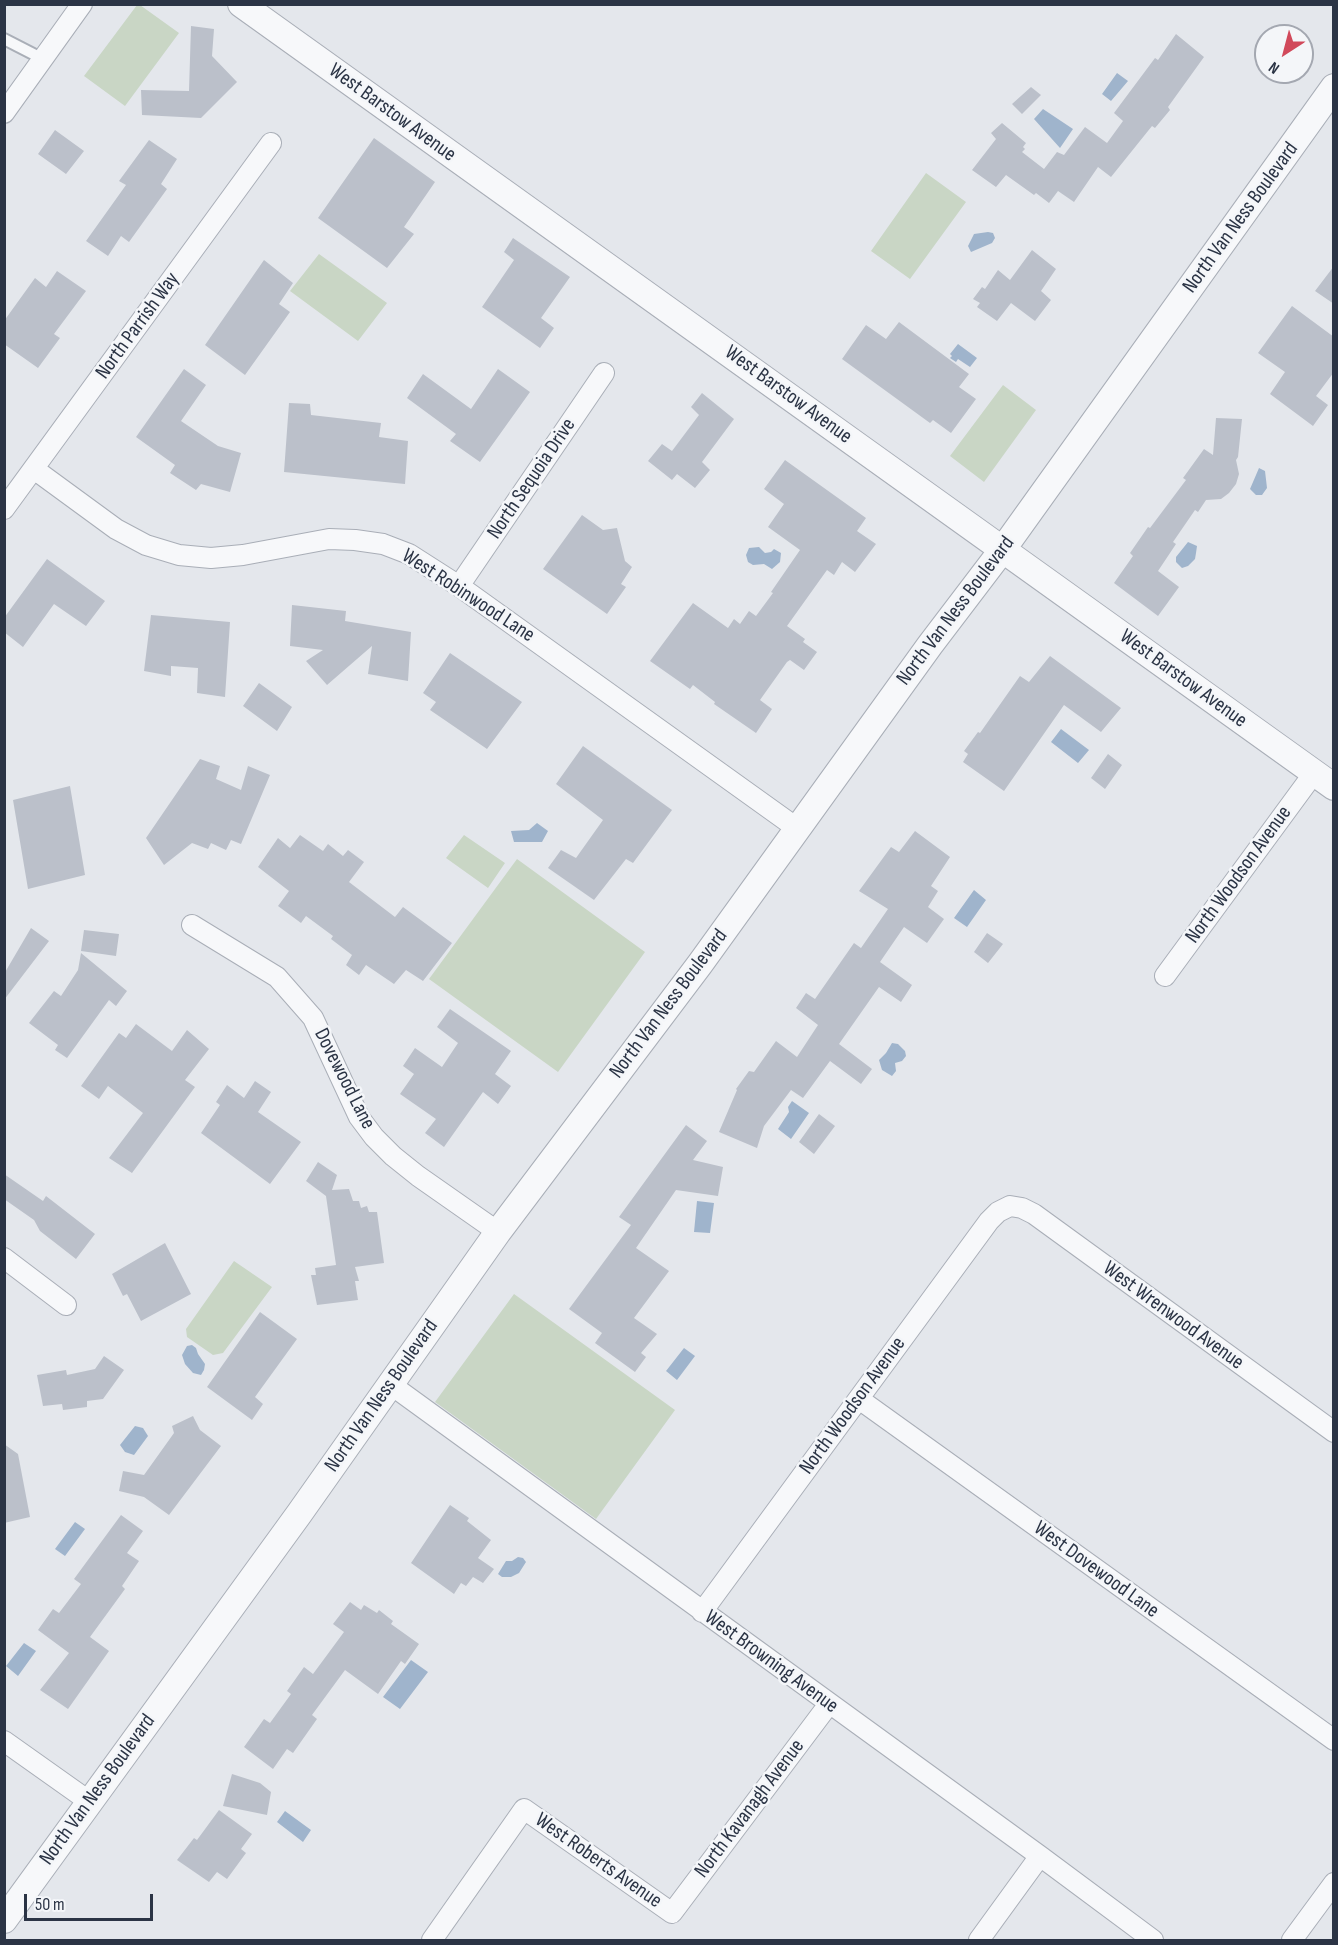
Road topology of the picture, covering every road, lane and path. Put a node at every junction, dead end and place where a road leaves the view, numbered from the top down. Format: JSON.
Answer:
{"nodes":[{"id":1,"x":82,"y":4,"type":"edge"},
{"id":2,"x":241,"y":4,"type":"edge"},
{"id":3,"x":4,"y":39,"type":"edge"},
{"id":4,"x":43,"y":59,"type":"junction"},
{"id":5,"x":1334,"y":87,"type":"edge"},
{"id":6,"x":4,"y":113,"type":"edge"},
{"id":7,"x":271,"y":143,"type":"dead end"},
{"id":8,"x":604,"y":373,"type":"dead end"},
{"id":9,"x":34,"y":469,"type":"junction"},
{"id":10,"x":4,"y":509,"type":"edge"},
{"id":11,"x":1003,"y":549,"type":"junction"},
{"id":12,"x":459,"y":585,"type":"junction"},
{"id":13,"x":1324,"y":780,"type":"edge"},
{"id":14,"x":798,"y":829,"type":"junction"},
{"id":15,"x":192,"y":925,"type":"dead end"},
{"id":16,"x":1165,"y":976,"type":"dead end"},
{"id":17,"x":1010,"y":1206,"type":"joint"},
{"id":18,"x":498,"y":1232,"type":"junction"},
{"id":19,"x":4,"y":1258,"type":"edge"},
{"id":20,"x":66,"y":1305,"type":"dead end"},
{"id":21,"x":390,"y":1384,"type":"junction"},
{"id":22,"x":859,"y":1399,"type":"junction"},
{"id":23,"x":1334,"y":1432,"type":"edge"},
{"id":24,"x":702,"y":1612,"type":"junction"},
{"id":25,"x":829,"y":1704,"type":"junction"},
{"id":26,"x":1334,"y":1740,"type":"edge"},
{"id":27,"x":4,"y":1741,"type":"edge"},
{"id":28,"x":90,"y":1802,"type":"junction"},
{"id":29,"x":1040,"y":1856,"type":"junction"},
{"id":30,"x":1334,"y":1882,"type":"edge"},
{"id":31,"x":672,"y":1913,"type":"joint"},
{"id":32,"x":4,"y":1920,"type":"edge"},
{"id":33,"x":432,"y":1941,"type":"edge"},
{"id":34,"x":979,"y":1941,"type":"edge"},
{"id":35,"x":1154,"y":1941,"type":"edge"},
{"id":36,"x":1292,"y":1941,"type":"edge"}],
"edges":[{"from":1,"to":4,"type":"street"},
{"from":2,"to":11,"type":"street","name":"West Barstow Avenue"},
{"from":3,"to":4,"type":"lane"},
{"from":4,"to":6,"type":"street"},
{"from":5,"to":11,"type":"street","name":"North Van Ness Boulevard"},
{"from":7,"to":9,"type":"street","name":"North Parrish Way"},
{"from":8,"to":12,"type":"street","name":"North Sequoia Drive"},
{"from":9,"to":10,"type":"street","name":"North Parrish Way"},
{"from":9,"to":12,"type":"street","name":"West Robinwood Lane"},
{"from":11,"to":13,"type":"street","name":"West Barstow Avenue"},
{"from":11,"to":14,"type":"street","name":"North Van Ness Boulevard"},
{"from":12,"to":14,"type":"street","name":"West Robinwood Lane"},
{"from":13,"to":16,"type":"street","name":"North Woodson Avenue"},
{"from":14,"to":18,"type":"street","name":"North Van Ness Boulevard"},
{"from":15,"to":18,"type":"street","name":"Dovewood Lane"},
{"from":17,"to":22,"type":"street","name":"North Woodson Avenue"},
{"from":17,"to":23,"type":"street","name":"West Wrenwood Avenue"},
{"from":18,"to":21,"type":"street","name":"North Van Ness Boulevard"},
{"from":19,"to":20,"type":"street"},
{"from":21,"to":24,"type":"street","name":"West Browning Avenue"},
{"from":21,"to":28,"type":"street","name":"North Van Ness Boulevard"},
{"from":22,"to":24,"type":"street","name":"North Woodson Avenue"},
{"from":22,"to":26,"type":"street","name":"West Dovewood Lane"},
{"from":24,"to":25,"type":"street","name":"West Browning Avenue"},
{"from":25,"to":29,"type":"street","name":"West Browning Avenue"},
{"from":25,"to":31,"type":"street","name":"North Kavanagh Avenue"},
{"from":27,"to":28,"type":"street"},
{"from":28,"to":32,"type":"street","name":"North Van Ness Boulevard"},
{"from":29,"to":34,"type":"street"},
{"from":29,"to":35,"type":"street","name":"West Browning Avenue"},
{"from":30,"to":36,"type":"street"},
{"from":31,"to":33,"type":"street","name":"West Roberts Avenue"}]}
